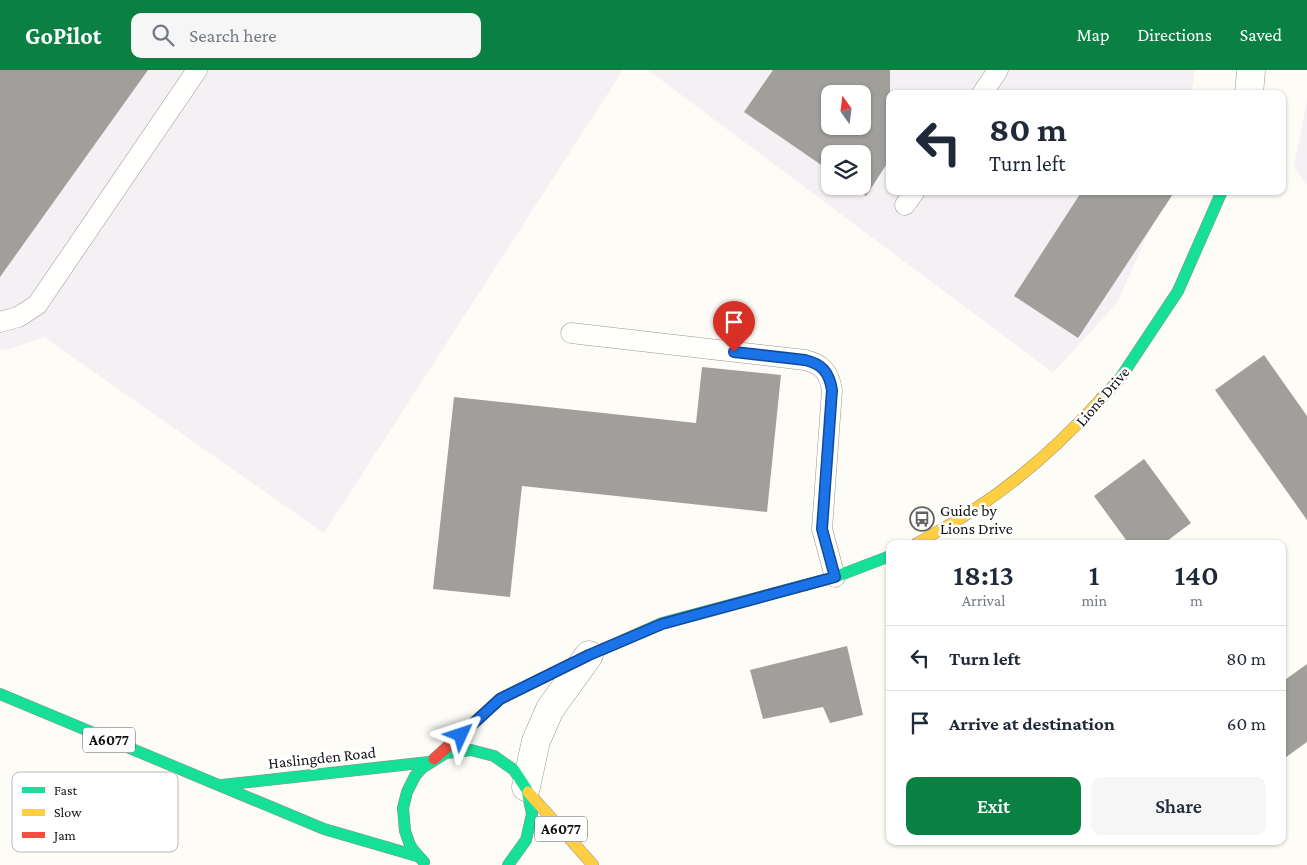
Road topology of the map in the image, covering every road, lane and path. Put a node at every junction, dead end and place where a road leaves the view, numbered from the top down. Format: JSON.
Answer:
{"nodes":[{"id":1,"x":197,"y":70,"type":"edge"},
{"id":2,"x":998,"y":70,"type":"edge"},
{"id":3,"x":1251,"y":70,"type":"edge"},
{"id":4,"x":985,"y":90,"type":"edge"},
{"id":5,"x":1249,"y":90,"type":"edge"},
{"id":6,"x":1220,"y":195,"type":"edge"},
{"id":7,"x":0,"y":322,"type":"edge"},
{"id":8,"x":571,"y":333,"type":"dead end"},
{"id":9,"x":923,"y":540,"type":"edge"},
{"id":10,"x":886,"y":558,"type":"edge"},
{"id":11,"x":835,"y":577,"type":"junction"},
{"id":12,"x":589,"y":655,"type":"junction"},
{"id":13,"x":0,"y":694,"type":"edge"},
{"id":14,"x":432,"y":760,"type":"junction"},
{"id":15,"x":219,"y":785,"type":"junction"},
{"id":16,"x":527,"y":789,"type":"junction"},
{"id":17,"x":421,"y":861,"type":"edge"},
{"id":18,"x":508,"y":865,"type":"edge"},
{"id":19,"x":593,"y":865,"type":"edge"}],
"edges":[{"from":1,"to":7,"type":"lane"},
{"from":2,"to":4,"type":"lane"},
{"from":3,"to":5,"type":"street"},
{"from":6,"to":9,"type":"main road","name":"Lions Drive"},
{"from":8,"to":11,"type":"lane"},
{"from":10,"to":11,"type":"main road"},
{"from":11,"to":12,"type":"main road"},
{"from":12,"to":14,"type":"main road"},
{"from":12,"to":16,"type":"street"},
{"from":13,"to":15,"type":"main road","name":"Haslingden Road","number":"A6077"},
{"from":14,"to":15,"type":"main road","name":"Haslingden Road","number":"A6077"},
{"from":14,"to":16,"type":"main road","number":"A6077"},
{"from":14,"to":17,"type":"main road","number":"A6077"},
{"from":15,"to":17,"type":"main road","name":"Haslingden Road","number":"A6077"},
{"from":16,"to":18,"type":"main road","number":"A6077"},
{"from":16,"to":19,"type":"main road","number":"A6077"}]}
